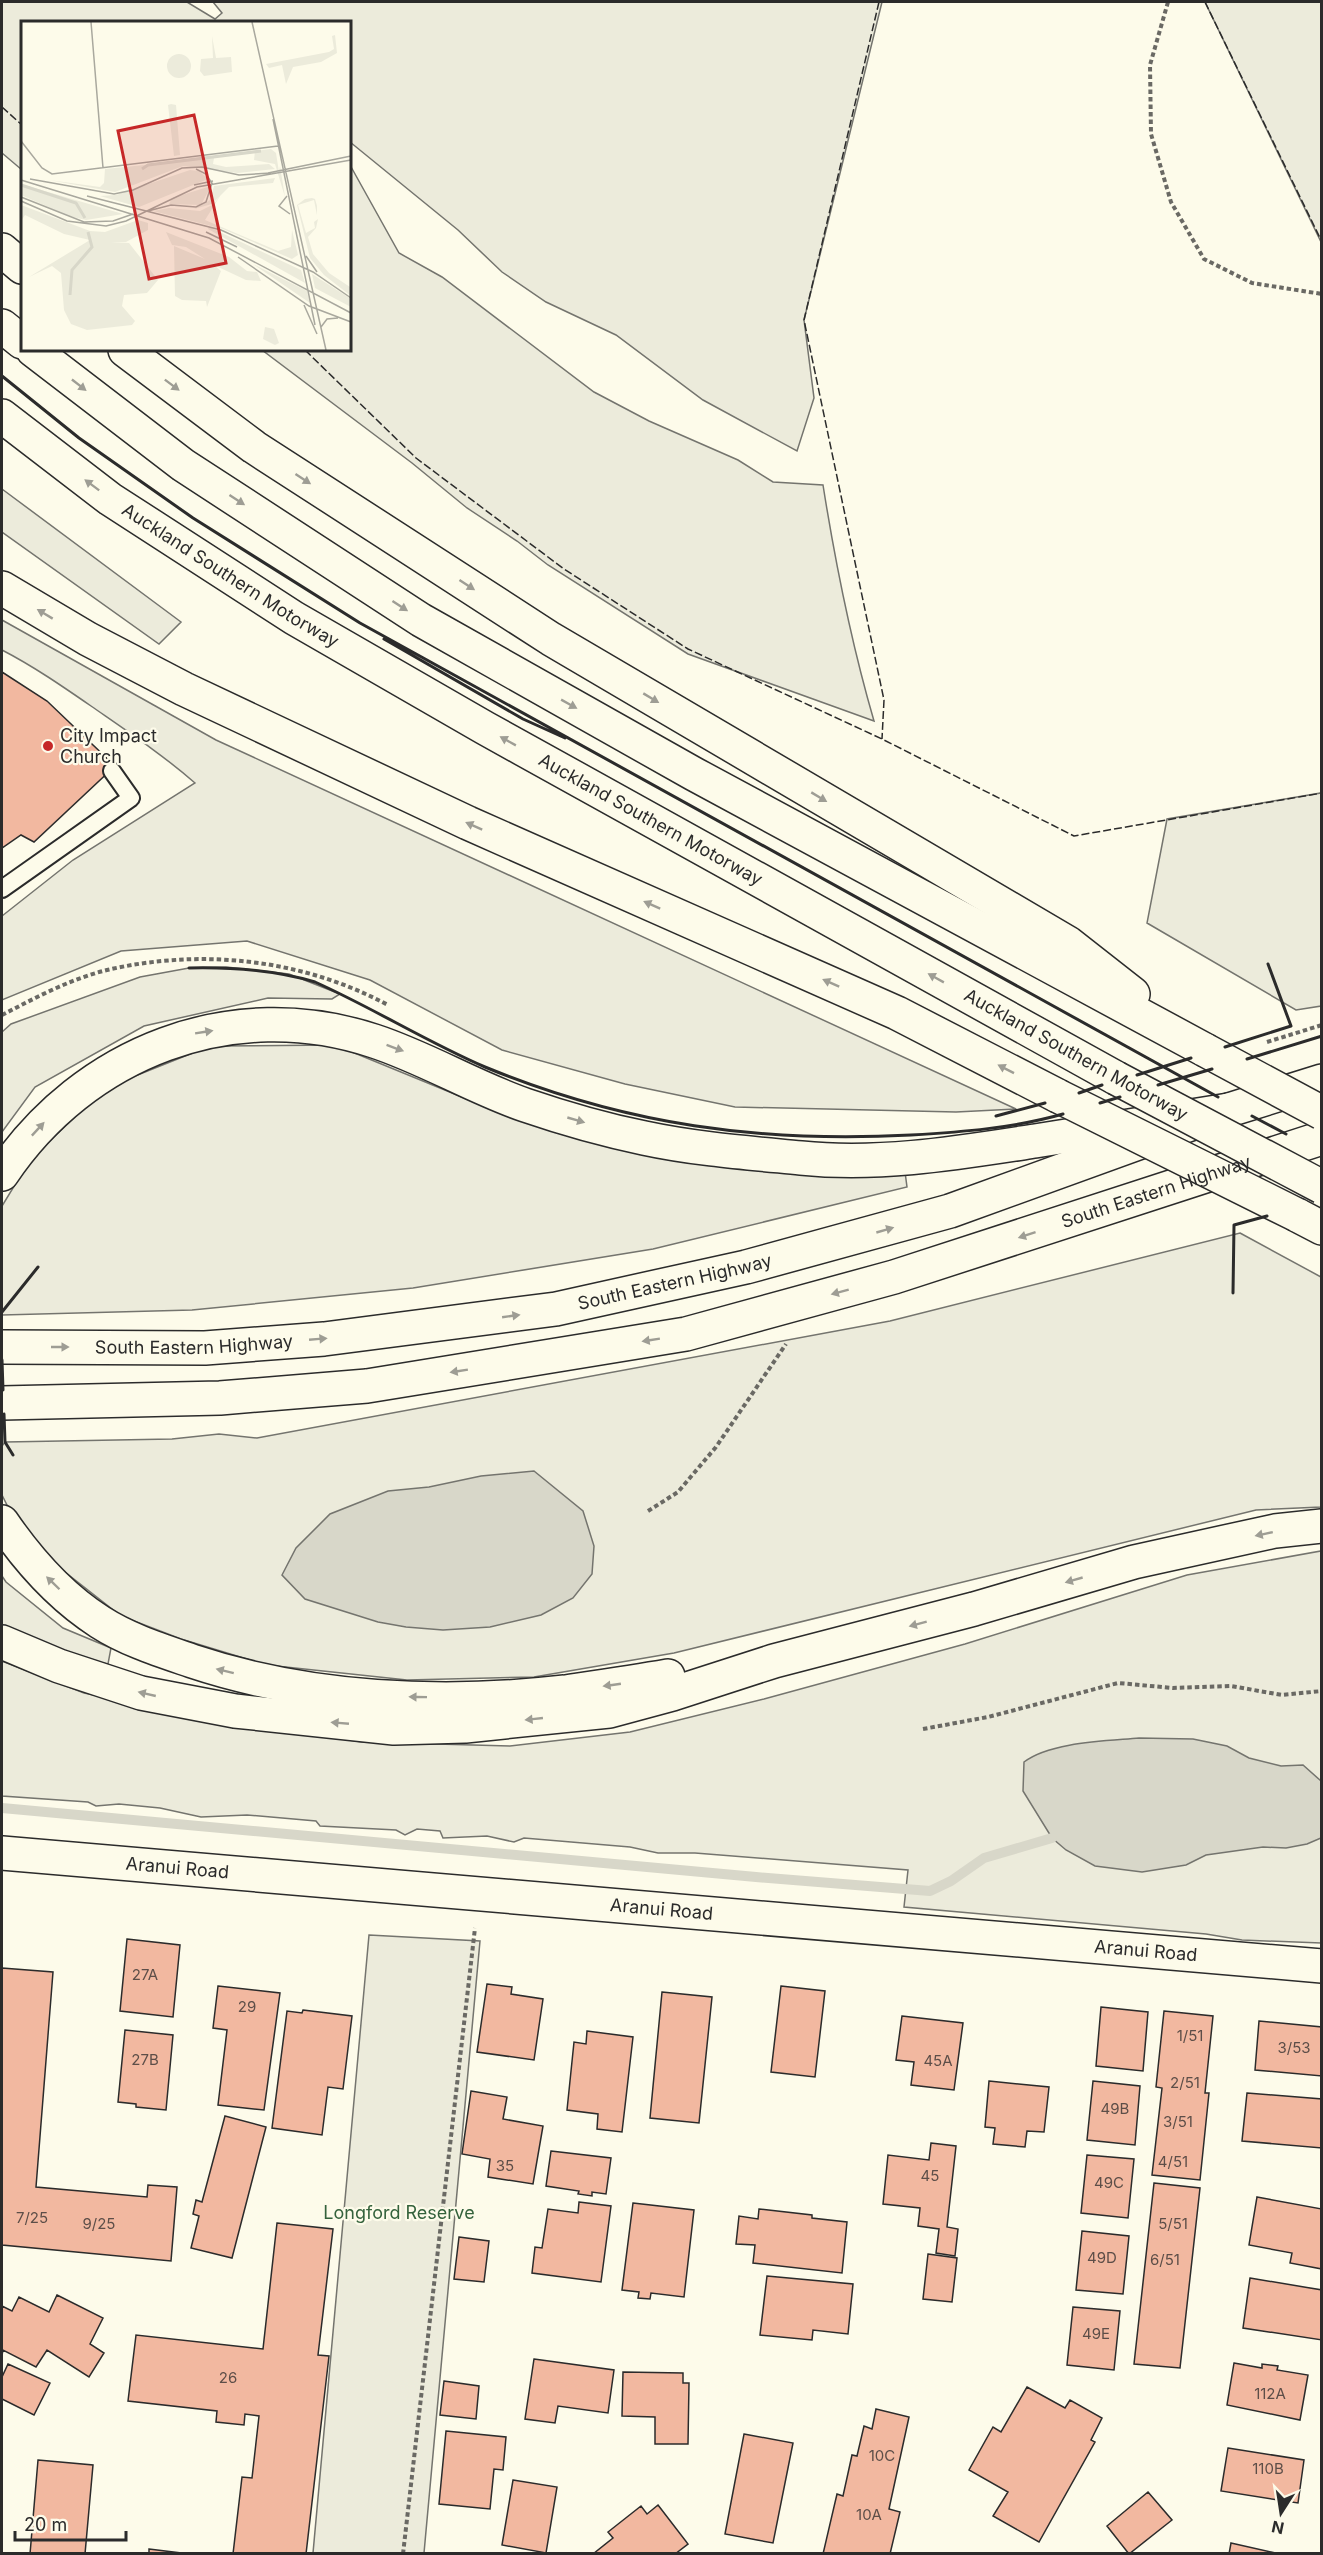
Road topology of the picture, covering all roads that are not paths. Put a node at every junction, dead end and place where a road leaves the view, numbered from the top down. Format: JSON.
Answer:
{"nodes":[{"id":1,"x":2,"y":250,"type":"edge"},
{"id":2,"x":21,"y":266,"type":"edge"},
{"id":3,"x":2,"y":326,"type":"edge"},
{"id":4,"x":21,"y":341,"type":"edge"},
{"id":5,"x":34,"y":351,"type":"edge"},
{"id":6,"x":126,"y":351,"type":"edge"},
{"id":7,"x":2,"y":416,"type":"edge"},
{"id":8,"x":2,"y":588,"type":"edge"},
{"id":9,"x":112,"y":771,"type":"dead end"},
{"id":10,"x":2,"y":889,"type":"edge"},
{"id":11,"x":1205,"y":1050,"type":"junction"},
{"id":12,"x":1322,"y":1082,"type":"edge"},
{"id":13,"x":1229,"y":1110,"type":"junction"},
{"id":14,"x":1322,"y":1113,"type":"edge"},
{"id":15,"x":1322,"y":1138,"type":"edge"},
{"id":16,"x":2,"y":1174,"type":"edge"},
{"id":17,"x":1322,"y":1187,"type":"edge"},
{"id":18,"x":1309,"y":1221,"type":"edge"},
{"id":19,"x":2,"y":1347,"type":"edge"},
{"id":20,"x":2,"y":1403,"type":"edge"},
{"id":21,"x":2,"y":1522,"type":"edge"},
{"id":22,"x":1322,"y":1526,"type":"edge"},
{"id":23,"x":2,"y":1642,"type":"edge"},
{"id":24,"x":774,"y":1661,"type":"junction"},
{"id":25,"x":2,"y":1853,"type":"edge"},
{"id":26,"x":1322,"y":1966,"type":"edge"}],
"edges":[{"from":1,"to":2,"type":"main road"},
{"from":3,"to":4,"type":"main road"},
{"from":5,"to":11,"type":"main road","one_way":true},
{"from":6,"to":11,"type":"main road","one_way":true},
{"from":17,"to":7,"type":"main road","name":"Auckland Southern Motorway","one_way":true,"bridge":true},
{"from":18,"to":8,"type":"main road","one_way":true,"bridge":true},
{"from":9,"to":10,"type":"lane"},
{"from":11,"to":14,"type":"main road","bridge":true},
{"from":12,"to":13,"type":"main road","name":"South Eastern Highway"},
{"from":16,"to":13,"type":"main road","one_way":true},
{"from":19,"to":13,"type":"main road","name":"South Eastern Highway","one_way":true},
{"from":15,"to":20,"type":"main road","name":"South Eastern Highway","one_way":true},
{"from":24,"to":21,"type":"main road","one_way":true},
{"from":22,"to":24,"type":"main road","one_way":true},
{"from":24,"to":23,"type":"main road","one_way":true},
{"from":25,"to":26,"type":"main road","name":"Aranui Road"}]}
